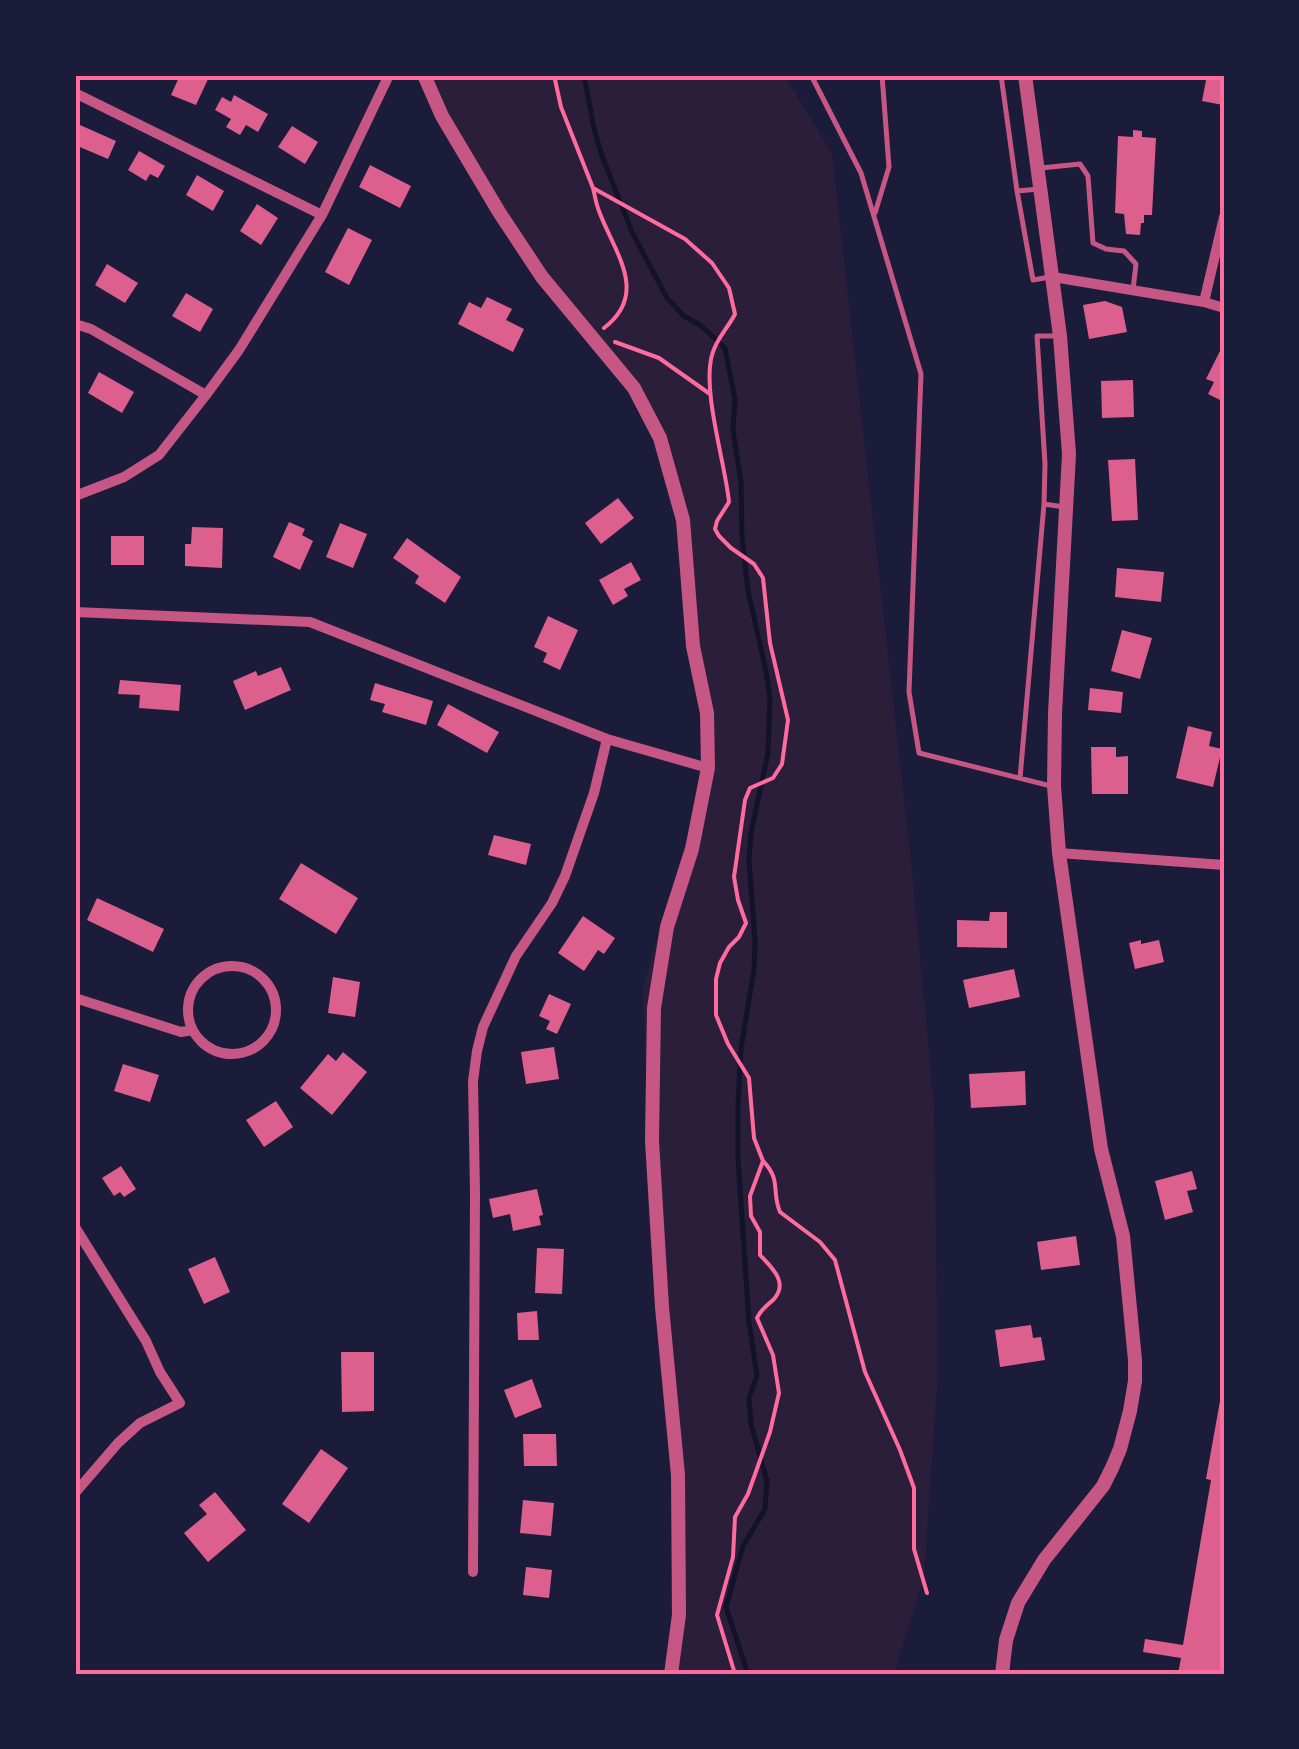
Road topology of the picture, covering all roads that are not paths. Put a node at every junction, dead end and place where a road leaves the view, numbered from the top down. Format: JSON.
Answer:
{"nodes":[{"id":1,"x":389,"y":75,"type":"edge"},
{"id":2,"x":424,"y":75,"type":"edge"},
{"id":3,"x":811,"y":75,"type":"edge"},
{"id":4,"x":882,"y":75,"type":"edge"},
{"id":5,"x":1001,"y":75,"type":"edge"},
{"id":6,"x":1025,"y":75,"type":"edge"},
{"id":7,"x":75,"y":93,"type":"edge"},
{"id":8,"x":1038,"y":168,"type":"junction"},
{"id":9,"x":1041,"y":189,"type":"junction"},
{"id":10,"x":1017,"y":192,"type":"junction"},
{"id":11,"x":322,"y":215,"type":"junction"},
{"id":12,"x":874,"y":216,"type":"junction"},
{"id":13,"x":1224,"y":217,"type":"edge"},
{"id":14,"x":1052,"y":277,"type":"junction"},
{"id":15,"x":1134,"y":290,"type":"junction"},
{"id":16,"x":1204,"y":302,"type":"junction"},
{"id":17,"x":1224,"y":308,"type":"edge"},
{"id":18,"x":75,"y":324,"type":"edge"},
{"id":19,"x":1060,"y":336,"type":"junction"},
{"id":20,"x":206,"y":395,"type":"junction"},
{"id":21,"x":75,"y":496,"type":"edge"},
{"id":22,"x":1044,"y":504,"type":"junction"},
{"id":23,"x":1067,"y":508,"type":"junction"},
{"id":24,"x":75,"y":612,"type":"edge"},
{"id":25,"x":607,"y":738,"type":"junction"},
{"id":26,"x":708,"y":768,"type":"junction"},
{"id":27,"x":1020,"y":778,"type":"junction"},
{"id":28,"x":1054,"y":786,"type":"junction"},
{"id":29,"x":1059,"y":853,"type":"junction"},
{"id":30,"x":1224,"y":866,"type":"edge"},
{"id":31,"x":75,"y":998,"type":"edge"},
{"id":32,"x":193,"y":1030,"type":"junction"},
{"id":33,"x":75,"y":1228,"type":"edge"},
{"id":34,"x":75,"y":1492,"type":"edge"},
{"id":35,"x":473,"y":1572,"type":"dead end"},
{"id":36,"x":671,"y":1674,"type":"edge"},
{"id":37,"x":1002,"y":1674,"type":"edge"}],
"edges":[{"from":1,"to":11,"type":"street"},
{"from":2,"to":26,"type":"street"},
{"from":3,"to":12,"type":"lane"},
{"from":4,"to":12,"type":"lane"},
{"from":5,"to":10,"type":"lane"},
{"from":6,"to":8,"type":"street"},
{"from":7,"to":11,"type":"street"},
{"from":8,"to":9,"type":"street"},
{"from":8,"to":15,"type":"lane"},
{"from":9,"to":10,"type":"lane"},
{"from":9,"to":14,"type":"street"},
{"from":10,"to":14,"type":"lane"},
{"from":11,"to":20,"type":"street"},
{"from":12,"to":27,"type":"lane"},
{"from":13,"to":16,"type":"street"},
{"from":14,"to":15,"type":"street"},
{"from":14,"to":19,"type":"street"},
{"from":15,"to":16,"type":"street"},
{"from":16,"to":17,"type":"street"},
{"from":18,"to":20,"type":"street"},
{"from":19,"to":22,"type":"lane"},
{"from":19,"to":23,"type":"street"},
{"from":20,"to":21,"type":"street"},
{"from":22,"to":23,"type":"lane"},
{"from":22,"to":27,"type":"lane"},
{"from":23,"to":28,"type":"street"},
{"from":24,"to":25,"type":"street"},
{"from":25,"to":26,"type":"street"},
{"from":25,"to":35,"type":"street"},
{"from":26,"to":36,"type":"street"},
{"from":27,"to":28,"type":"lane"},
{"from":28,"to":29,"type":"street"},
{"from":29,"to":30,"type":"street"},
{"from":29,"to":37,"type":"street"},
{"from":31,"to":32,"type":"street"},
{"from":32,"to":32,"type":"street"},
{"from":33,"to":34,"type":"street"}]}
